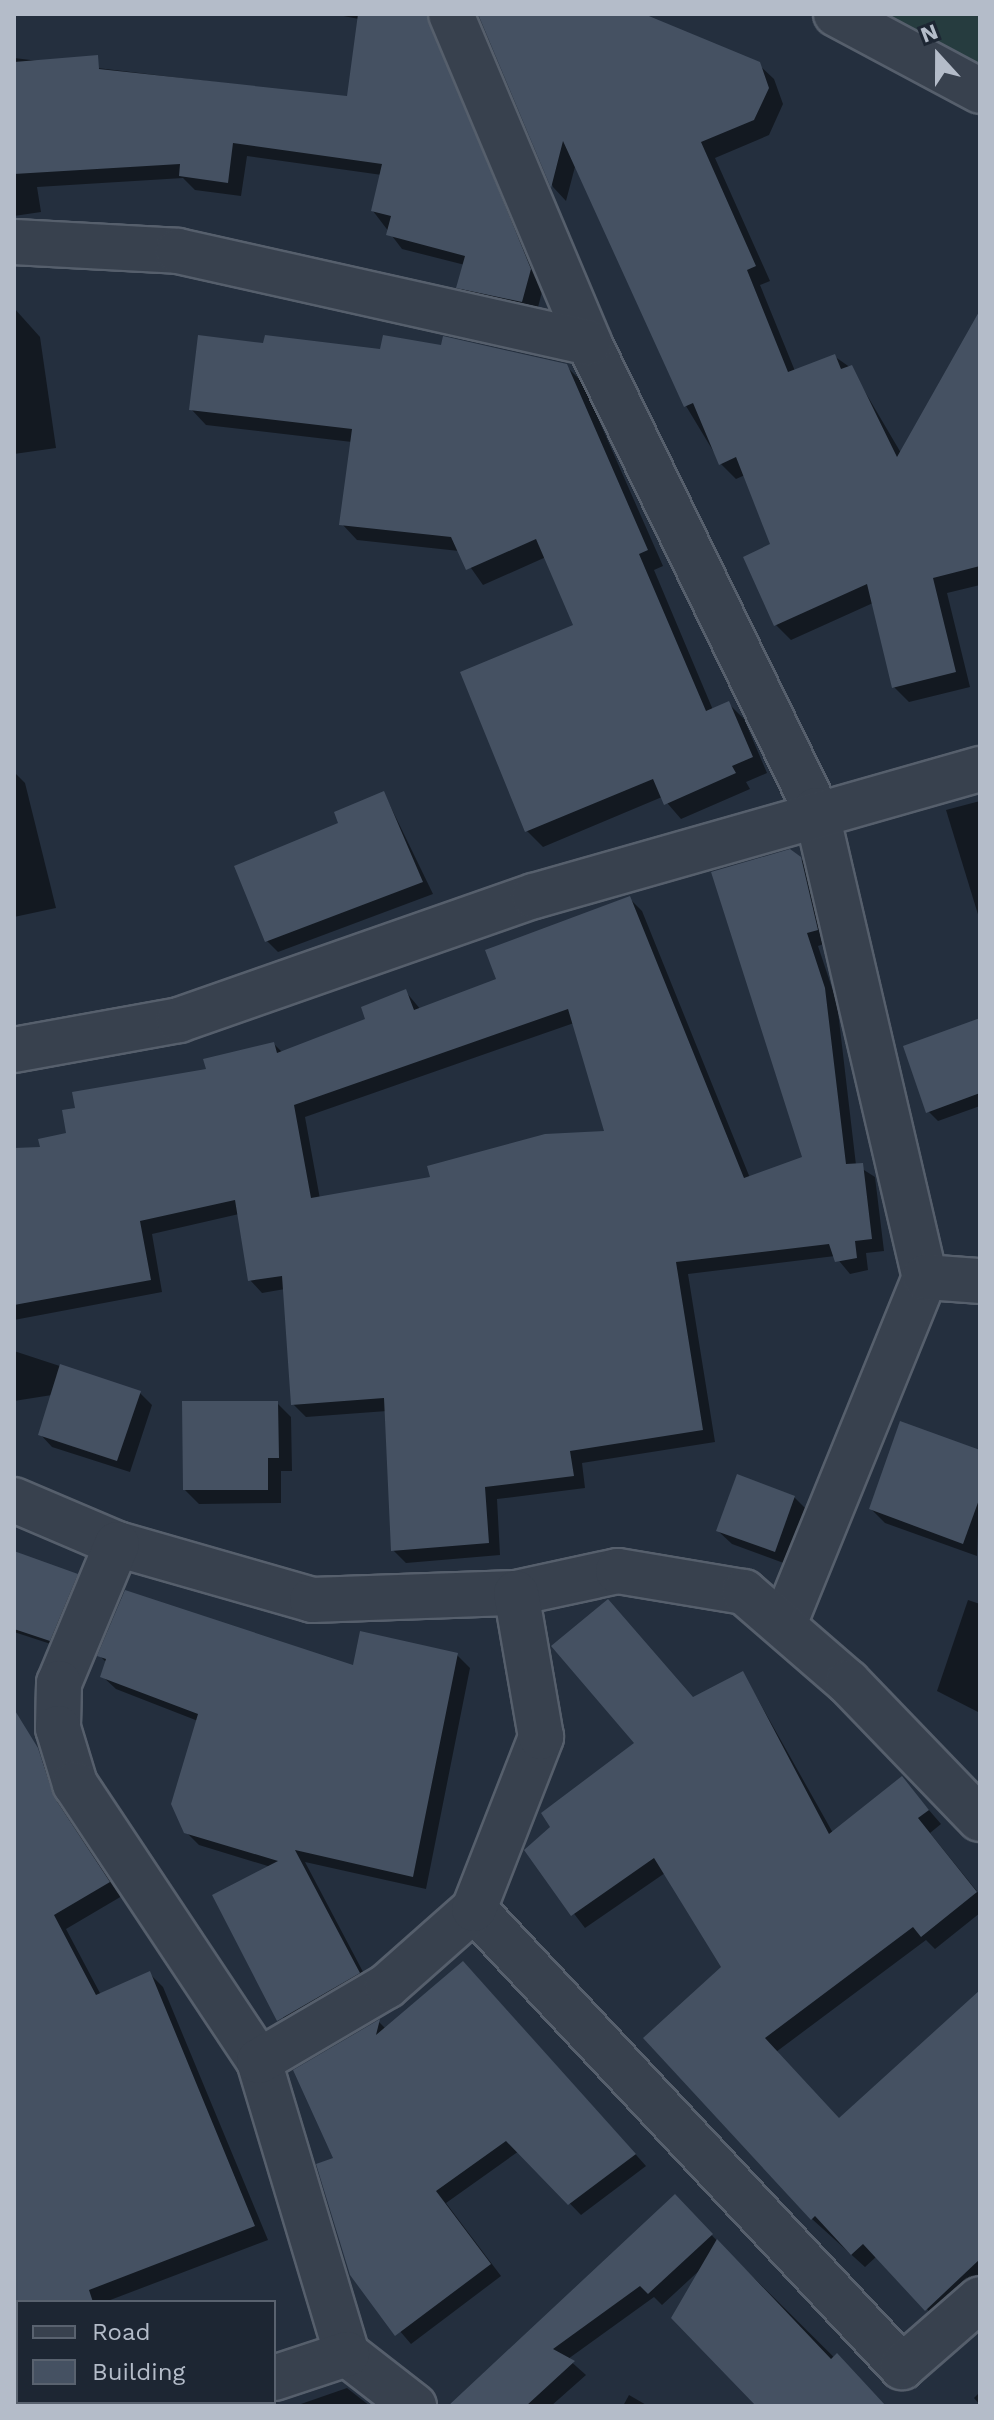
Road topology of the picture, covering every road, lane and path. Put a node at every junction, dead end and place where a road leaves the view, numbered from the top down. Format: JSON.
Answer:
{"nodes":[{"id":1,"x":451,"y":14,"type":"edge"},
{"id":2,"x":836,"y":14,"type":"edge"},
{"id":3,"x":980,"y":91,"type":"edge"},
{"id":4,"x":14,"y":242,"type":"edge"},
{"id":5,"x":589,"y":343,"type":"junction"},
{"id":6,"x":980,"y":769,"type":"edge"},
{"id":7,"x":816,"y":810,"type":"junction"},
{"id":8,"x":14,"y":1050,"type":"edge"},
{"id":9,"x":925,"y":1277,"type":"junction"},
{"id":10,"x":980,"y":1281,"type":"edge"},
{"id":11,"x":14,"y":1500,"type":"edge"},
{"id":12,"x":117,"y":1544,"type":"junction"},
{"id":13,"x":516,"y":1593,"type":"junction"},
{"id":14,"x":784,"y":1625,"type":"junction"},
{"id":15,"x":980,"y":1819,"type":"edge"},
{"id":16,"x":474,"y":1909,"type":"junction"},
{"id":17,"x":259,"y":2061,"type":"junction"},
{"id":18,"x":980,"y":2299,"type":"edge"},
{"id":19,"x":347,"y":2354,"type":"junction"},
{"id":20,"x":276,"y":2377,"type":"edge"},
{"id":21,"x":414,"y":2406,"type":"edge"}],
"edges":[{"from":1,"to":5,"type":"street"},
{"from":2,"to":3,"type":"street"},
{"from":4,"to":5,"type":"street"},
{"from":5,"to":7,"type":"street"},
{"from":6,"to":7,"type":"street"},
{"from":7,"to":8,"type":"street"},
{"from":7,"to":9,"type":"street"},
{"from":9,"to":10,"type":"street"},
{"from":9,"to":14,"type":"street"},
{"from":11,"to":12,"type":"street"},
{"from":12,"to":13,"type":"street"},
{"from":12,"to":17,"type":"street"},
{"from":13,"to":14,"type":"street"},
{"from":13,"to":16,"type":"street"},
{"from":14,"to":15,"type":"street"},
{"from":16,"to":17,"type":"street"},
{"from":16,"to":18,"type":"street"},
{"from":17,"to":19,"type":"street"},
{"from":19,"to":20,"type":"street"},
{"from":19,"to":21,"type":"street"}]}
